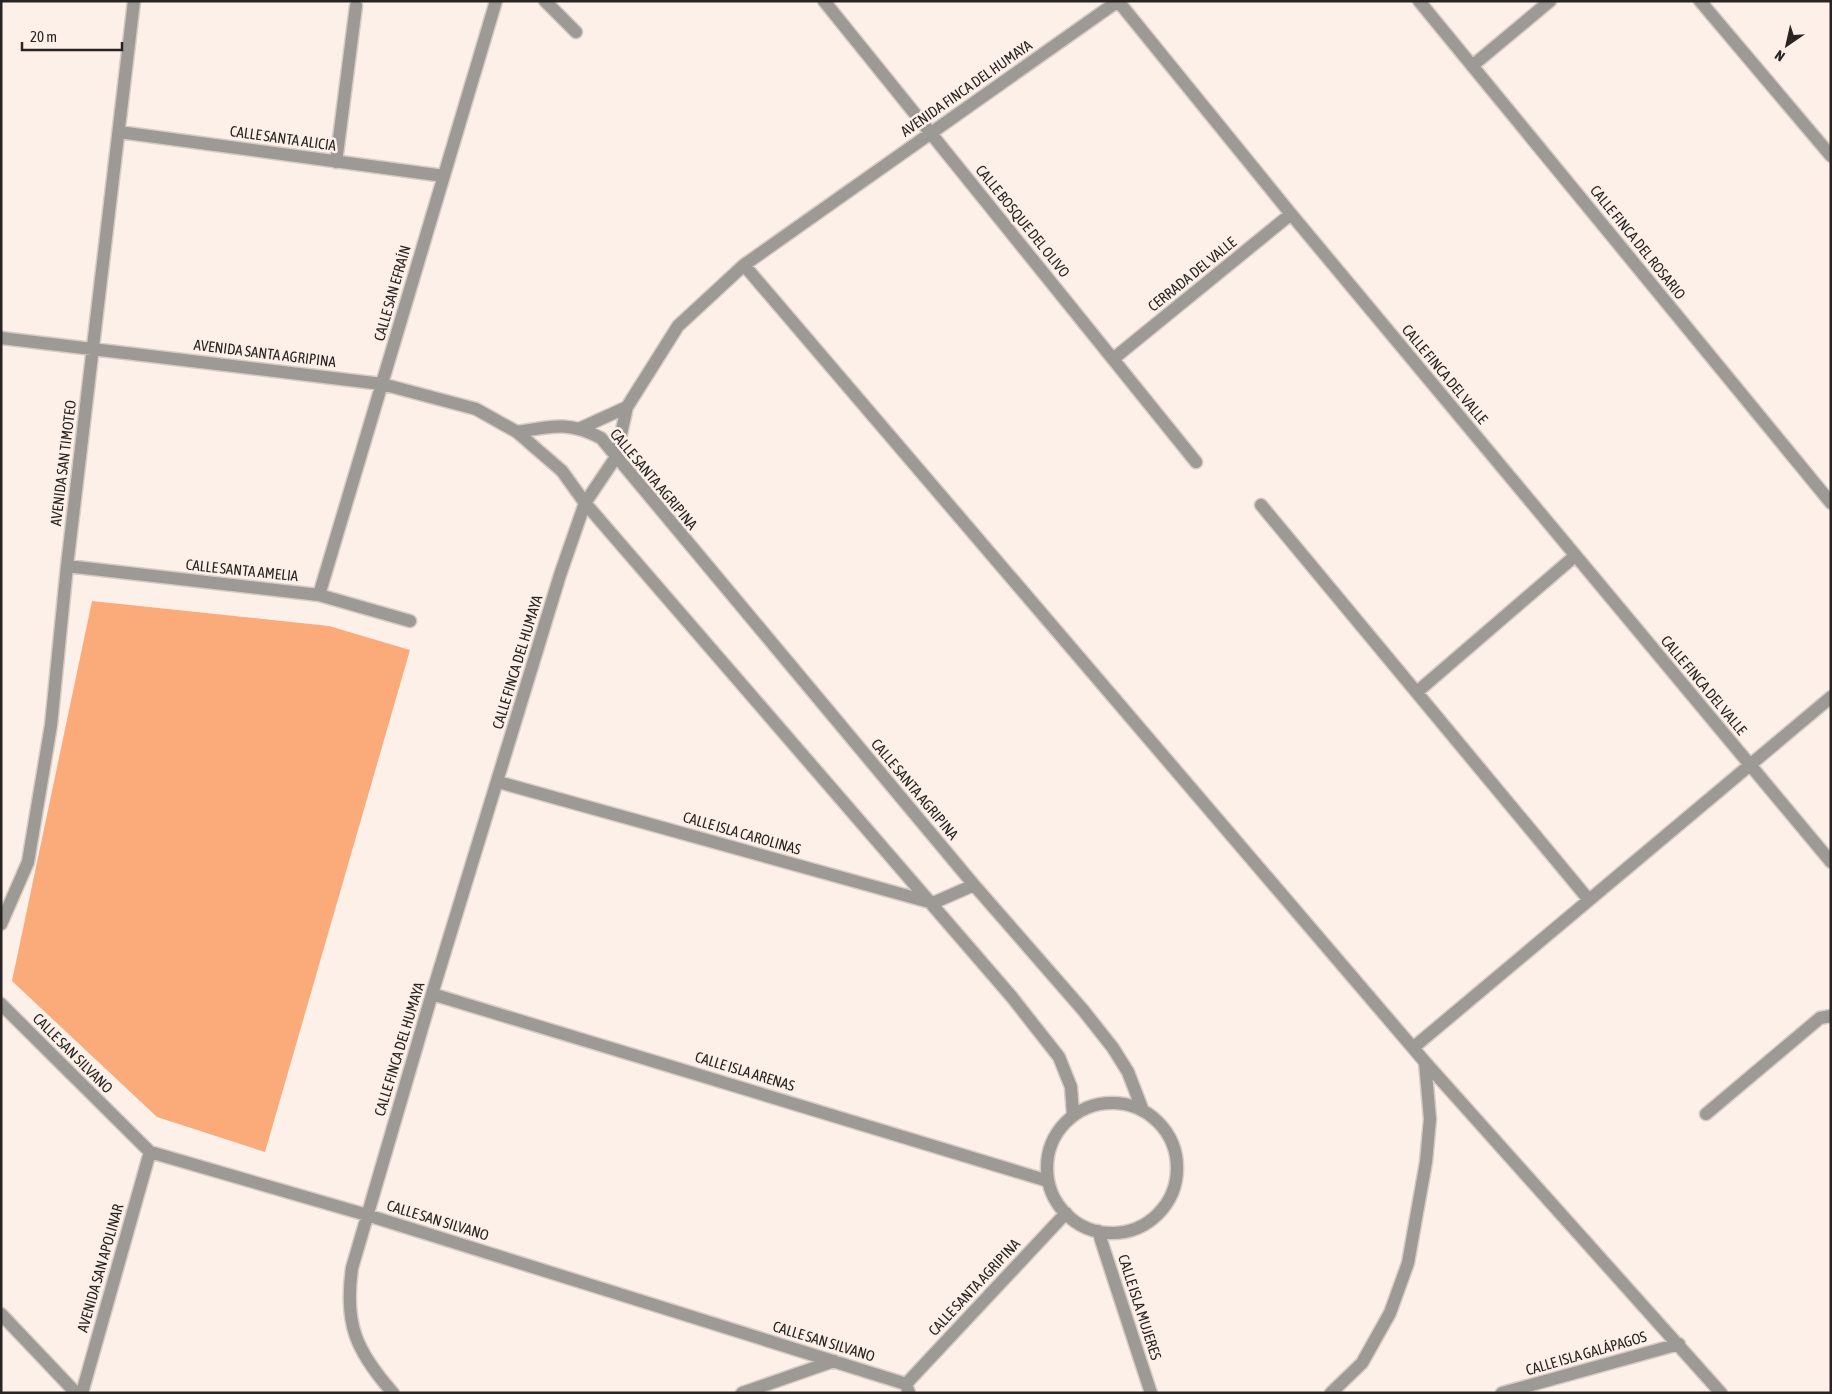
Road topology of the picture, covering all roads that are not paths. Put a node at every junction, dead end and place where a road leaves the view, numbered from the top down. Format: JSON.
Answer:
{"nodes":[{"id":1,"x":134,"y":1,"type":"edge"},
{"id":2,"x":496,"y":1,"type":"edge"},
{"id":3,"x":545,"y":1,"type":"edge"},
{"id":4,"x":824,"y":1,"type":"edge"},
{"id":5,"x":1118,"y":1,"type":"edge"},
{"id":6,"x":1419,"y":1,"type":"edge"},
{"id":7,"x":1550,"y":1,"type":"edge"},
{"id":8,"x":1700,"y":1,"type":"edge"},
{"id":9,"x":356,"y":6,"type":"dead end"},
{"id":10,"x":576,"y":32,"type":"dead end"},
{"id":11,"x":1472,"y":66,"type":"junction"},
{"id":12,"x":119,"y":132,"type":"junction"},
{"id":13,"x":930,"y":132,"type":"junction"},
{"id":14,"x":1831,"y":156,"type":"edge"},
{"id":15,"x":336,"y":162,"type":"junction"},
{"id":16,"x":444,"y":176,"type":"junction"},
{"id":17,"x":832,"y":201,"type":"joint"},
{"id":18,"x":1291,"y":214,"type":"junction"},
{"id":19,"x":744,"y":265,"type":"junction"},
{"id":20,"x":1,"y":338,"type":"edge"},
{"id":21,"x":93,"y":349,"type":"junction"},
{"id":22,"x":1113,"y":359,"type":"junction"},
{"id":23,"x":382,"y":384,"type":"junction"},
{"id":24,"x":627,"y":406,"type":"junction"},
{"id":25,"x":581,"y":428,"type":"junction"},
{"id":26,"x":517,"y":432,"type":"junction"},
{"id":27,"x":616,"y":457,"type":"junction"},
{"id":28,"x":1196,"y":462,"type":"dead end"},
{"id":29,"x":585,"y":503,"type":"junction"},
{"id":30,"x":1831,"y":503,"type":"edge"},
{"id":31,"x":1261,"y":505,"type":"dead end"},
{"id":32,"x":1575,"y":556,"type":"junction"},
{"id":33,"x":67,"y":566,"type":"junction"},
{"id":34,"x":319,"y":595,"type":"junction"},
{"id":35,"x":410,"y":621,"type":"dead end"},
{"id":36,"x":1417,"y":692,"type":"junction"},
{"id":37,"x":1830,"y":698,"type":"edge"},
{"id":38,"x":1750,"y":765,"type":"junction"},
{"id":39,"x":498,"y":782,"type":"junction"},
{"id":40,"x":1831,"y":862,"type":"edge"},
{"id":41,"x":974,"y":885,"type":"junction"},
{"id":42,"x":1589,"y":900,"type":"junction"},
{"id":43,"x":933,"y":903,"type":"junction"},
{"id":44,"x":1,"y":924,"type":"edge"},
{"id":45,"x":432,"y":994,"type":"junction"},
{"id":46,"x":1,"y":1004,"type":"edge"},
{"id":47,"x":1831,"y":1016,"type":"edge"},
{"id":48,"x":1414,"y":1047,"type":"junction"},
{"id":49,"x":1426,"y":1062,"type":"junction"},
{"id":50,"x":1143,"y":1111,"type":"junction"},
{"id":51,"x":1706,"y":1114,"type":"dead end"},
{"id":52,"x":1073,"y":1116,"type":"junction"},
{"id":53,"x":150,"y":1152,"type":"junction"},
{"id":54,"x":1048,"y":1181,"type":"junction"},
{"id":55,"x":1066,"y":1213,"type":"junction"},
{"id":56,"x":367,"y":1215,"type":"junction"},
{"id":57,"x":1098,"y":1231,"type":"junction"},
{"id":58,"x":1,"y":1314,"type":"edge"},
{"id":59,"x":1679,"y":1344,"type":"junction"},
{"id":60,"x":834,"y":1361,"type":"junction"},
{"id":61,"x":907,"y":1388,"type":"edge"},
{"id":62,"x":76,"y":1393,"type":"edge"},
{"id":63,"x":82,"y":1393,"type":"edge"},
{"id":64,"x":393,"y":1393,"type":"edge"},
{"id":65,"x":742,"y":1393,"type":"edge"},
{"id":66,"x":1151,"y":1393,"type":"edge"},
{"id":67,"x":1331,"y":1393,"type":"edge"},
{"id":68,"x":1502,"y":1393,"type":"edge"},
{"id":69,"x":1721,"y":1393,"type":"edge"}],
"edges":[{"from":1,"to":12,"type":"street","name":"AVENIDA SAN TIMOTEO"},
{"from":2,"to":16,"type":"street","name":"CALLE SAN EFRAÍN"},
{"from":3,"to":10,"type":"street"},
{"from":4,"to":13,"type":"street","name":"CALLE BOSQUE DEL OLIVO"},
{"from":5,"to":13,"type":"street","name":"AVENIDA FINCA DEL HUMAYA"},
{"from":5,"to":18,"type":"street","name":"CALLE FINCA DEL VALLE"},
{"from":6,"to":11,"type":"street","name":"CALLE FINCA DEL ROSARIO"},
{"from":7,"to":11,"type":"street"},
{"from":8,"to":14,"type":"street"},
{"from":9,"to":15,"type":"street"},
{"from":11,"to":30,"type":"street","name":"CALLE FINCA DEL ROSARIO"},
{"from":12,"to":15,"type":"street","name":"CALLE SANTA ALICIA"},
{"from":12,"to":21,"type":"street","name":"AVENIDA SAN TIMOTEO"},
{"from":13,"to":17,"type":"street","name":"AVENIDA FINCA DEL HUMAYA"},
{"from":13,"to":22,"type":"street","name":"CALLE BOSQUE DEL OLIVO"},
{"from":15,"to":16,"type":"street","name":"CALLE SANTA ALICIA"},
{"from":16,"to":23,"type":"street","name":"CALLE SAN EFRAÍN"},
{"from":17,"to":19,"type":"street","name":"CALLE FINCA DEL HUMAYA"},
{"from":18,"to":22,"type":"street","name":"CERRADA DEL VALLE"},
{"from":18,"to":32,"type":"street","name":"CALLE FINCA DEL VALLE"},
{"from":19,"to":24,"type":"street","name":"CALLE FINCA DEL HUMAYA"},
{"from":19,"to":48,"type":"street"},
{"from":20,"to":21,"type":"street","name":"AVENIDA SANTA AGRIPINA"},
{"from":21,"to":23,"type":"street","name":"AVENIDA SANTA AGRIPINA"},
{"from":21,"to":33,"type":"street","name":"AVENIDA SAN TIMOTEO"},
{"from":22,"to":28,"type":"street","name":"CALLE BOSQUE DEL OLIVO"},
{"from":23,"to":26,"type":"street","name":"AVENIDA SANTA AGRIPINA"},
{"from":23,"to":34,"type":"street","name":"CALLE SAN EFRAÍN"},
{"from":24,"to":25,"type":"street"},
{"from":24,"to":27,"type":"street","name":"CALLE FINCA DEL HUMAYA"},
{"from":25,"to":26,"type":"street","name":"CALLE SANTA AGRIPINA"},
{"from":25,"to":27,"type":"street","name":"CALLE SANTA AGRIPINA"},
{"from":26,"to":29,"type":"street"},
{"from":27,"to":29,"type":"street","name":"CALLE FINCA DEL HUMAYA"},
{"from":27,"to":41,"type":"street","name":"CALLE SANTA AGRIPINA"},
{"from":29,"to":39,"type":"street","name":"CALLE FINCA DEL HUMAYA"},
{"from":29,"to":43,"type":"street"},
{"from":31,"to":36,"type":"street"},
{"from":32,"to":36,"type":"street"},
{"from":32,"to":38,"type":"street","name":"CALLE FINCA DEL VALLE"},
{"from":33,"to":34,"type":"street","name":"CALLE SANTA AMELIA"},
{"from":33,"to":44,"type":"street","name":"AVENIDA SAN TIMOTEO"},
{"from":34,"to":35,"type":"street","name":"CALLE SANTA AMELIA"},
{"from":36,"to":42,"type":"street"},
{"from":37,"to":38,"type":"street"},
{"from":38,"to":40,"type":"street","name":"CALLE FINCA DEL VALLE"},
{"from":38,"to":42,"type":"street"},
{"from":39,"to":43,"type":"street","name":"CALLE ISLA CAROLINAS"},
{"from":39,"to":45,"type":"street","name":"CALLE FINCA DEL HUMAYA"},
{"from":41,"to":43,"type":"street"},
{"from":41,"to":50,"type":"street","name":"CALLE SANTA AGRIPINA"},
{"from":42,"to":48,"type":"street"},
{"from":43,"to":52,"type":"street"},
{"from":45,"to":54,"type":"street","name":"CALLE ISLA ARENAS"},
{"from":45,"to":56,"type":"street","name":"CALLE FINCA DEL HUMAYA"},
{"from":46,"to":53,"type":"street","name":"CALLE SAN SILVANO"},
{"from":47,"to":51,"type":"street"},
{"from":48,"to":49,"type":"street"},
{"from":49,"to":59,"type":"street"},
{"from":49,"to":67,"type":"street"},
{"from":50,"to":52,"type":"street"},
{"from":50,"to":57,"type":"street"},
{"from":52,"to":54,"type":"street"},
{"from":53,"to":56,"type":"street","name":"CALLE SAN SILVANO"},
{"from":53,"to":63,"type":"street","name":"AVENIDA SAN APOLINAR"},
{"from":54,"to":55,"type":"street"},
{"from":55,"to":57,"type":"street"},
{"from":55,"to":61,"type":"street","name":"CALLE SANTA AGRIPINA"},
{"from":56,"to":60,"type":"street","name":"CALLE SAN SILVANO"},
{"from":56,"to":64,"type":"street","name":"CALLE FINCA DEL HUMAYA"},
{"from":57,"to":66,"type":"street","name":"CALLE ISLA MUJERES"},
{"from":58,"to":62,"type":"street"},
{"from":59,"to":68,"type":"street","name":"CALLE ISLA GALÁPAGOS"},
{"from":59,"to":69,"type":"street"},
{"from":60,"to":61,"type":"street","name":"CALLE SAN SILVANO"},
{"from":60,"to":65,"type":"street"}]}
